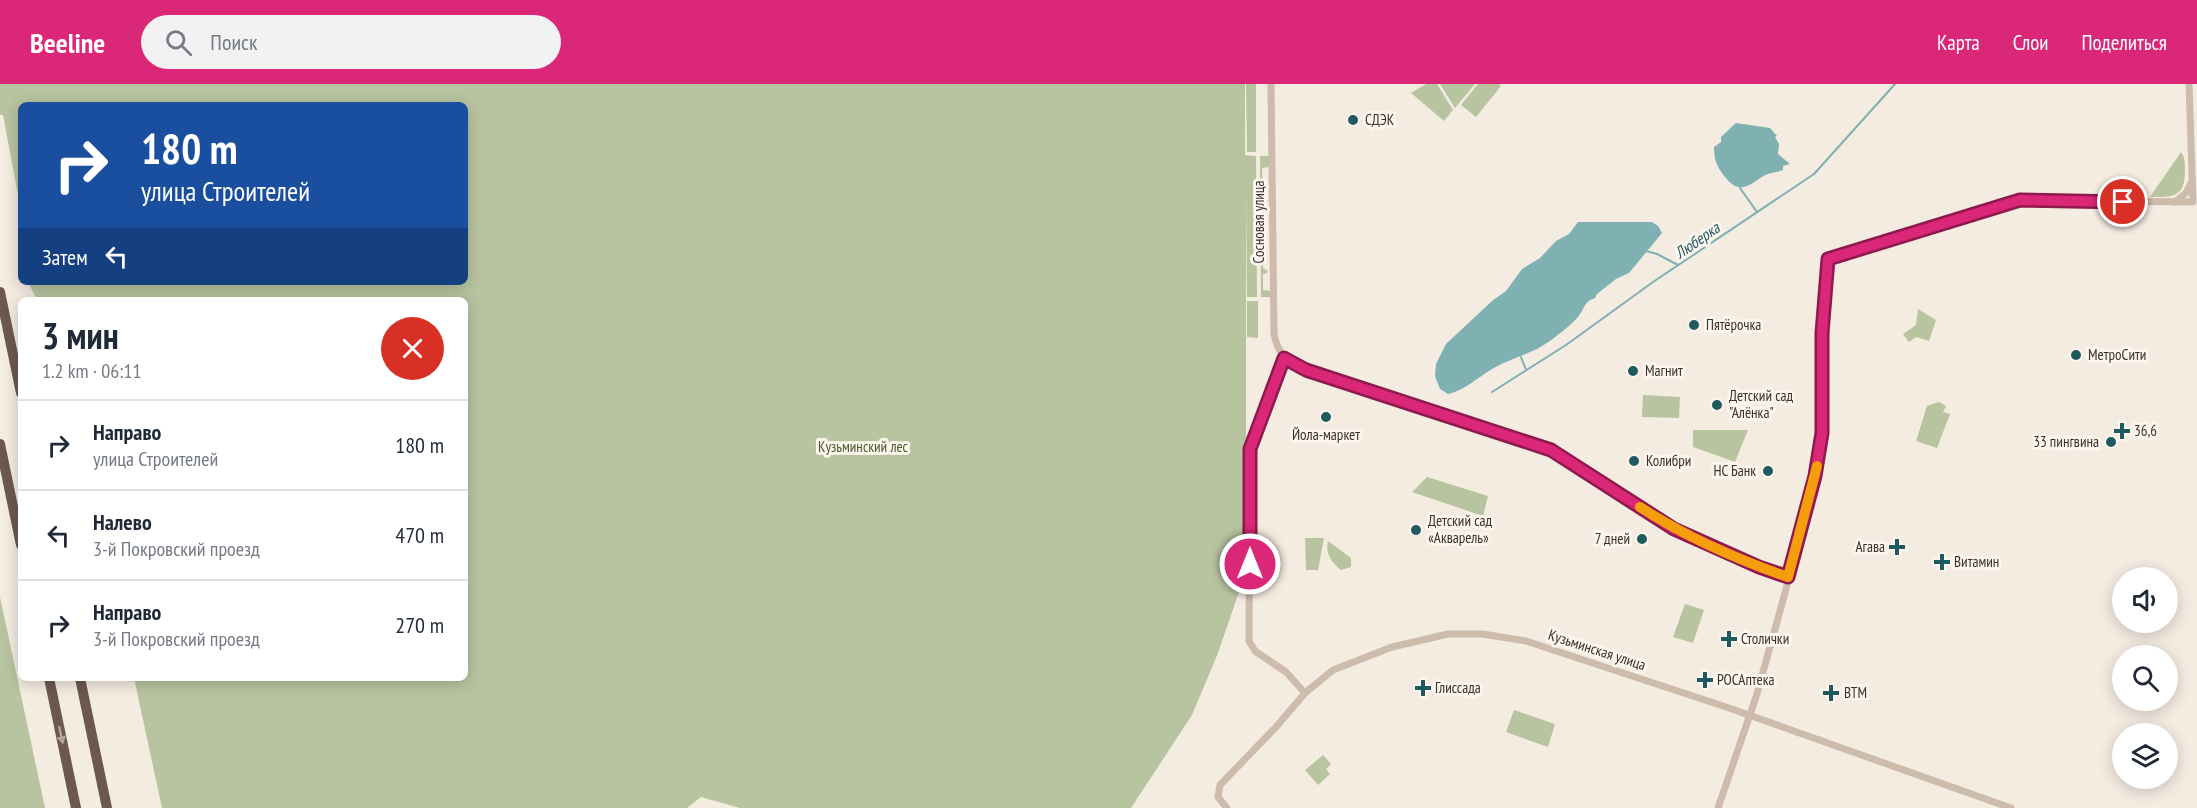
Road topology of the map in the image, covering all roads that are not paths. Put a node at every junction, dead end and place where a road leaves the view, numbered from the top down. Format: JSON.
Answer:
{"nodes":[{"id":1,"x":1272,"y":84,"type":"edge"},
{"id":2,"x":2189,"y":84,"type":"edge"},
{"id":3,"x":2197,"y":114,"type":"edge"},
{"id":4,"x":2191,"y":123,"type":"junction"},
{"id":5,"x":2192,"y":178,"type":"junction"},
{"id":6,"x":2174,"y":203,"type":"junction"},
{"id":7,"x":0,"y":292,"type":"edge"},
{"id":8,"x":1284,"y":358,"type":"junction"},
{"id":9,"x":18,"y":379,"type":"edge"},
{"id":10,"x":0,"y":444,"type":"edge"},
{"id":11,"x":18,"y":530,"type":"edge"},
{"id":12,"x":1788,"y":577,"type":"junction"},
{"id":13,"x":50,"y":681,"type":"edge"},
{"id":14,"x":81,"y":681,"type":"edge"},
{"id":15,"x":1305,"y":693,"type":"junction"},
{"id":16,"x":1750,"y":716,"type":"junction"},
{"id":17,"x":76,"y":808,"type":"edge"},
{"id":18,"x":107,"y":808,"type":"edge"},
{"id":19,"x":1227,"y":808,"type":"edge"},
{"id":20,"x":1718,"y":808,"type":"edge"},
{"id":21,"x":2012,"y":808,"type":"edge"}],
"edges":[{"from":1,"to":8,"type":"street","name":"Сосновая улица"},
{"from":2,"to":4,"type":"street"},
{"from":3,"to":4,"type":"street"},
{"from":4,"to":5,"type":"street"},
{"from":5,"to":6,"type":"street"},
{"from":5,"to":6,"type":"street"},
{"from":6,"to":12,"type":"street"},
{"from":7,"to":9,"type":"highway"},
{"from":8,"to":12,"type":"street"},
{"from":8,"to":15,"type":"street"},
{"from":10,"to":11,"type":"highway"},
{"from":12,"to":16,"type":"street"},
{"from":13,"to":17,"type":"highway","one_way":true},
{"from":14,"to":18,"type":"highway"},
{"from":15,"to":16,"type":"street","name":"Кузьминская улица"},
{"from":15,"to":19,"type":"street","name":"Кузьминская улица"},
{"from":16,"to":20,"type":"street"},
{"from":16,"to":21,"type":"street","name":"Кузьминская улица"}]}
